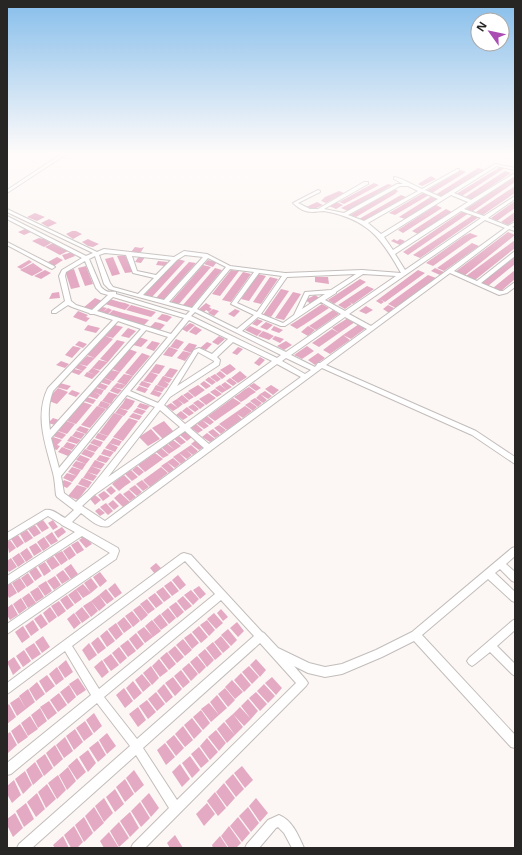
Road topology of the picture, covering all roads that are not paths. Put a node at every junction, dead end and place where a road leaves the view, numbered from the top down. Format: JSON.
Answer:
{"nodes":[{"id":1,"x":314,"y":193,"type":"edge"},
{"id":2,"x":348,"y":193,"type":"edge"},
{"id":3,"x":383,"y":193,"type":"edge"},
{"id":4,"x":419,"y":193,"type":"edge"},
{"id":5,"x":427,"y":193,"type":"edge"},
{"id":6,"x":450,"y":193,"type":"joint"},
{"id":7,"x":486,"y":193,"type":"edge"},
{"id":8,"x":515,"y":197,"type":"edge"},
{"id":9,"x":441,"y":199,"type":"junction"},
{"id":10,"x":472,"y":202,"type":"junction"},
{"id":11,"x":461,"y":208,"type":"junction"},
{"id":12,"x":320,"y":209,"type":"junction"},
{"id":13,"x":7,"y":210,"type":"edge"},
{"id":14,"x":15,"y":213,"type":"junction"},
{"id":15,"x":346,"y":214,"type":"junction"},
{"id":16,"x":7,"y":217,"type":"edge"},
{"id":17,"x":484,"y":218,"type":"junction"},
{"id":18,"x":515,"y":223,"type":"edge"},
{"id":19,"x":365,"y":224,"type":"junction"},
{"id":20,"x":512,"y":229,"type":"edge"},
{"id":21,"x":382,"y":236,"type":"junction"},
{"id":22,"x":7,"y":243,"type":"edge"},
{"id":23,"x":92,"y":251,"type":"junction"},
{"id":24,"x":515,"y":252,"type":"edge"},
{"id":25,"x":128,"y":253,"type":"junction"},
{"id":26,"x":393,"y":253,"type":"junction"},
{"id":27,"x":83,"y":256,"type":"junction"},
{"id":28,"x":207,"y":256,"type":"junction"},
{"id":29,"x":175,"y":259,"type":"junction"},
{"id":30,"x":52,"y":267,"type":"dead end"},
{"id":31,"x":229,"y":267,"type":"junction"},
{"id":32,"x":450,"y":271,"type":"junction"},
{"id":33,"x":257,"y":272,"type":"junction"},
{"id":34,"x":362,"y":272,"type":"junction"},
{"id":35,"x":403,"y":274,"type":"junction"},
{"id":36,"x":285,"y":275,"type":"junction"},
{"id":37,"x":158,"y":277,"type":"junction"},
{"id":38,"x":478,"y":283,"type":"junction"},
{"id":39,"x":515,"y":284,"type":"edge"},
{"id":40,"x":117,"y":290,"type":"junction"},
{"id":41,"x":334,"y":292,"type":"junction"},
{"id":42,"x":112,"y":295,"type":"junction"},
{"id":43,"x":140,"y":295,"type":"junction"},
{"id":44,"x":321,"y":300,"type":"junction"},
{"id":45,"x":68,"y":302,"type":"junction"},
{"id":46,"x":165,"y":302,"type":"junction"},
{"id":47,"x":194,"y":310,"type":"junction"},
{"id":48,"x":54,"y":312,"type":"dead end"},
{"id":49,"x":92,"y":313,"type":"junction"},
{"id":50,"x":258,"y":314,"type":"junction"},
{"id":51,"x":346,"y":314,"type":"junction"},
{"id":52,"x":297,"y":315,"type":"junction"},
{"id":53,"x":188,"y":317,"type":"junction"},
{"id":54,"x":116,"y":320,"type":"junction"},
{"id":55,"x":144,"y":328,"type":"junction"},
{"id":56,"x":371,"y":329,"type":"junction"},
{"id":57,"x":238,"y":331,"type":"junction"},
{"id":58,"x":172,"y":336,"type":"junction"},
{"id":59,"x":232,"y":339,"type":"junction"},
{"id":60,"x":287,"y":354,"type":"junction"},
{"id":61,"x":213,"y":357,"type":"junction"},
{"id":62,"x":277,"y":360,"type":"junction"},
{"id":63,"x":318,"y":367,"type":"junction"},
{"id":64,"x":305,"y":377,"type":"junction"},
{"id":65,"x":126,"y":392,"type":"junction"},
{"id":66,"x":168,"y":395,"type":"junction"},
{"id":67,"x":160,"y":406,"type":"junction"},
{"id":68,"x":186,"y":428,"type":"junction"},
{"id":69,"x":48,"y":437,"type":"junction"},
{"id":70,"x":208,"y":447,"type":"junction"},
{"id":71,"x":515,"y":460,"type":"edge"},
{"id":72,"x":57,"y":475,"type":"junction"},
{"id":73,"x":91,"y":493,"type":"junction"},
{"id":74,"x":74,"y":514,"type":"junction"},
{"id":75,"x":82,"y":532,"type":"junction"},
{"id":76,"x":7,"y":537,"type":"edge"},
{"id":77,"x":515,"y":551,"type":"edge"},
{"id":78,"x":500,"y":564,"type":"junction"},
{"id":79,"x":488,"y":574,"type":"junction"},
{"id":80,"x":515,"y":578,"type":"edge"},
{"id":81,"x":7,"y":581,"type":"edge"},
{"id":82,"x":221,"y":595,"type":"junction"},
{"id":83,"x":515,"y":598,"type":"edge"},
{"id":84,"x":515,"y":624,"type":"edge"},
{"id":85,"x":7,"y":629,"type":"edge"},
{"id":86,"x":415,"y":635,"type":"junction"},
{"id":87,"x":261,"y":636,"type":"junction"},
{"id":88,"x":66,"y":644,"type":"junction"},
{"id":89,"x":490,"y":645,"type":"junction"},
{"id":90,"x":274,"y":651,"type":"junction"},
{"id":91,"x":472,"y":661,"type":"dead end"},
{"id":92,"x":515,"y":671,"type":"edge"},
{"id":93,"x":7,"y":689,"type":"edge"},
{"id":94,"x":97,"y":695,"type":"junction"},
{"id":95,"x":515,"y":743,"type":"edge"},
{"id":96,"x":137,"y":747,"type":"junction"},
{"id":97,"x":7,"y":770,"type":"edge"},
{"id":98,"x":176,"y":809,"type":"junction"},
{"id":99,"x":23,"y":848,"type":"edge"},
{"id":100,"x":137,"y":848,"type":"edge"},
{"id":101,"x":251,"y":848,"type":"edge"},
{"id":102,"x":298,"y":848,"type":"edge"}],
"edges":[{"from":1,"to":12,"type":"street"},
{"from":2,"to":12,"type":"street"},
{"from":3,"to":15,"type":"street"},
{"from":4,"to":19,"type":"street"},
{"from":5,"to":9,"type":"street"},
{"from":6,"to":9,"type":"street"},
{"from":6,"to":10,"type":"street"},
{"from":7,"to":10,"type":"street"},
{"from":8,"to":17,"type":"street"},
{"from":9,"to":21,"type":"street"},
{"from":10,"to":11,"type":"street"},
{"from":11,"to":17,"type":"street"},
{"from":11,"to":26,"type":"street"},
{"from":12,"to":15,"type":"street"},
{"from":13,"to":14,"type":"street"},
{"from":14,"to":16,"type":"street"},
{"from":14,"to":23,"type":"street"},
{"from":15,"to":19,"type":"street"},
{"from":16,"to":27,"type":"street"},
{"from":17,"to":20,"type":"street"},
{"from":17,"to":35,"type":"street"},
{"from":18,"to":20,"type":"street"},
{"from":19,"to":21,"type":"street"},
{"from":20,"to":32,"type":"street"},
{"from":21,"to":26,"type":"street"},
{"from":22,"to":30,"type":"street"},
{"from":23,"to":25,"type":"street"},
{"from":23,"to":27,"type":"street"},
{"from":23,"to":40,"type":"street"},
{"from":24,"to":38,"type":"street"},
{"from":25,"to":29,"type":"street"},
{"from":25,"to":37,"type":"street"},
{"from":26,"to":35,"type":"street"},
{"from":27,"to":42,"type":"street"},
{"from":27,"to":45,"type":"street"},
{"from":28,"to":29,"type":"street"},
{"from":28,"to":31,"type":"street"},
{"from":28,"to":46,"type":"street"},
{"from":29,"to":37,"type":"street"},
{"from":31,"to":33,"type":"street"},
{"from":31,"to":47,"type":"street"},
{"from":32,"to":38,"type":"street"},
{"from":32,"to":56,"type":"street"},
{"from":33,"to":36,"type":"street"},
{"from":33,"to":50,"type":"street"},
{"from":34,"to":35,"type":"street"},
{"from":34,"to":36,"type":"street"},
{"from":34,"to":41,"type":"street"},
{"from":35,"to":51,"type":"street"},
{"from":36,"to":50,"type":"street"},
{"from":37,"to":43,"type":"street"},
{"from":38,"to":39,"type":"street"},
{"from":40,"to":42,"type":"street"},
{"from":40,"to":43,"type":"street"},
{"from":41,"to":44,"type":"street"},
{"from":41,"to":52,"type":"street"},
{"from":42,"to":49,"type":"street"},
{"from":42,"to":53,"type":"street"},
{"from":43,"to":46,"type":"street"},
{"from":44,"to":51,"type":"street"},
{"from":44,"to":52,"type":"street"},
{"from":45,"to":48,"type":"street"},
{"from":45,"to":49,"type":"street"},
{"from":46,"to":47,"type":"street"},
{"from":47,"to":53,"type":"street"},
{"from":47,"to":57,"type":"street"},
{"from":49,"to":54,"type":"street"},
{"from":50,"to":52,"type":"street"},
{"from":50,"to":57,"type":"street"},
{"from":51,"to":56,"type":"street"},
{"from":51,"to":60,"type":"street"},
{"from":53,"to":58,"type":"street"},
{"from":53,"to":59,"type":"street"},
{"from":54,"to":55,"type":"street"},
{"from":54,"to":69,"type":"street"},
{"from":55,"to":58,"type":"street"},
{"from":55,"to":69,"type":"street"},
{"from":56,"to":63,"type":"street"},
{"from":57,"to":60,"type":"street"},
{"from":58,"to":65,"type":"street"},
{"from":59,"to":61,"type":"street"},
{"from":59,"to":62,"type":"street"},
{"from":60,"to":62,"type":"street"},
{"from":60,"to":63,"type":"street"},
{"from":61,"to":66,"type":"street"},
{"from":61,"to":66,"type":"street"},
{"from":62,"to":64,"type":"street"},
{"from":62,"to":68,"type":"street"},
{"from":63,"to":64,"type":"street"},
{"from":63,"to":71,"type":"street"},
{"from":64,"to":70,"type":"street"},
{"from":65,"to":67,"type":"street"},
{"from":65,"to":72,"type":"street"},
{"from":66,"to":67,"type":"street"},
{"from":67,"to":68,"type":"street"},
{"from":67,"to":73,"type":"street"},
{"from":68,"to":70,"type":"street"},
{"from":68,"to":73,"type":"street"},
{"from":69,"to":72,"type":"street"},
{"from":70,"to":74,"type":"street"},
{"from":72,"to":74,"type":"street"},
{"from":73,"to":74,"type":"street"},
{"from":74,"to":75,"type":"street"},
{"from":74,"to":76,"type":"street"},
{"from":75,"to":81,"type":"street"},
{"from":75,"to":85,"type":"street"},
{"from":77,"to":78,"type":"street"},
{"from":78,"to":79,"type":"street"},
{"from":78,"to":80,"type":"street"},
{"from":79,"to":83,"type":"street"},
{"from":79,"to":86,"type":"street"},
{"from":82,"to":87,"type":"street"},
{"from":82,"to":88,"type":"street"},
{"from":82,"to":94,"type":"street"},
{"from":84,"to":89,"type":"street"},
{"from":86,"to":90,"type":"street"},
{"from":86,"to":95,"type":"street"},
{"from":87,"to":90,"type":"street"},
{"from":87,"to":96,"type":"street"},
{"from":88,"to":93,"type":"street"},
{"from":88,"to":94,"type":"street"},
{"from":89,"to":91,"type":"street"},
{"from":89,"to":92,"type":"street"},
{"from":90,"to":98,"type":"street"},
{"from":94,"to":96,"type":"street"},
{"from":94,"to":97,"type":"street"},
{"from":96,"to":98,"type":"street"},
{"from":96,"to":99,"type":"street"},
{"from":98,"to":100,"type":"street"},
{"from":101,"to":102,"type":"street"}]}
